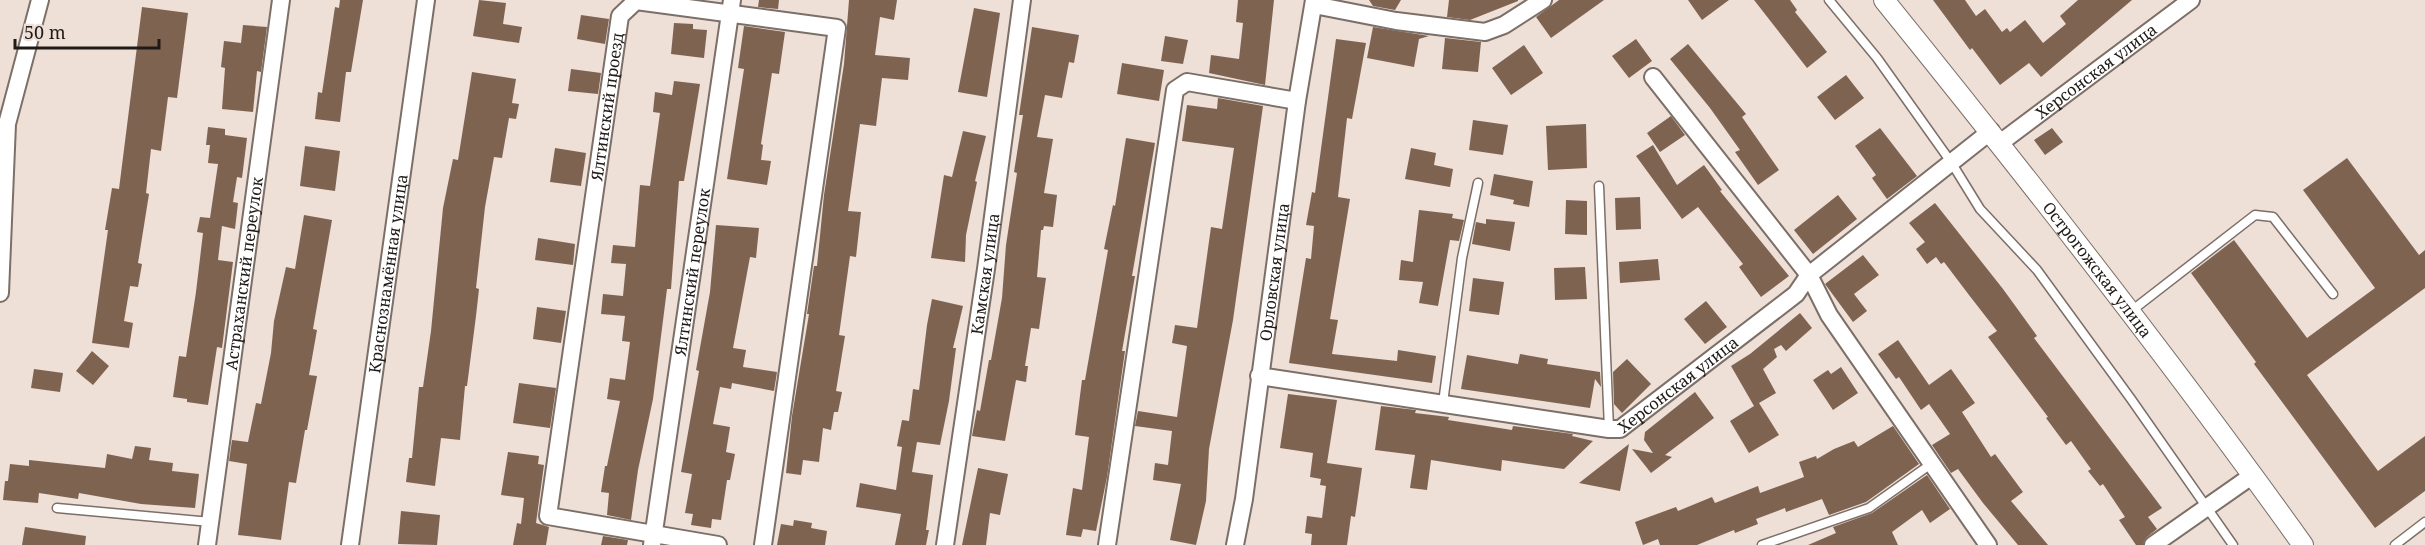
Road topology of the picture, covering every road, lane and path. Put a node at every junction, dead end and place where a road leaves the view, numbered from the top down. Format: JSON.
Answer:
{"nodes":[{"id":1,"x":40,"y":0,"type":"edge"},
{"id":2,"x":281,"y":0,"type":"edge"},
{"id":3,"x":426,"y":0,"type":"edge"},
{"id":4,"x":1022,"y":0,"type":"edge"},
{"id":5,"x":1543,"y":0,"type":"edge"},
{"id":6,"x":1828,"y":0,"type":"edge"},
{"id":7,"x":1884,"y":0,"type":"edge"},
{"id":8,"x":2191,"y":0,"type":"edge"},
{"id":9,"x":1314,"y":3,"type":"edge"},
{"id":10,"x":731,"y":6,"type":"edge"},
{"id":11,"x":1653,"y":77,"type":"dead end"},
{"id":12,"x":1297,"y":100,"type":"junction"},
{"id":13,"x":4,"y":124,"type":"edge"},
{"id":14,"x":1996,"y":137,"type":"junction"},
{"id":15,"x":1952,"y":162,"type":"junction"},
{"id":16,"x":1478,"y":183,"type":"dead end"},
{"id":17,"x":1599,"y":186,"type":"dead end"},
{"id":18,"x":1809,"y":275,"type":"junction"},
{"id":19,"x":0,"y":293,"type":"edge"},
{"id":20,"x":2333,"y":294,"type":"dead end"},
{"id":21,"x":2129,"y":312,"type":"junction"},
{"id":22,"x":1259,"y":376,"type":"junction"},
{"id":23,"x":1443,"y":403,"type":"junction"},
{"id":24,"x":1609,"y":429,"type":"junction"},
{"id":25,"x":1931,"y":464,"type":"junction"},
{"id":26,"x":2253,"y":475,"type":"junction"},
{"id":27,"x":57,"y":508,"type":"dead end"},
{"id":28,"x":2205,"y":508,"type":"junction"},
{"id":29,"x":211,"y":522,"type":"junction"},
{"id":30,"x":2425,"y":522,"type":"edge"},
{"id":31,"x":653,"y":539,"type":"edge"},
{"id":32,"x":207,"y":545,"type":"edge"},
{"id":33,"x":350,"y":545,"type":"edge"},
{"id":34,"x":718,"y":545,"type":"edge"},
{"id":35,"x":763,"y":545,"type":"edge"},
{"id":36,"x":945,"y":545,"type":"edge"},
{"id":37,"x":1107,"y":545,"type":"edge"},
{"id":38,"x":1236,"y":545,"type":"edge"},
{"id":39,"x":1762,"y":545,"type":"edge"},
{"id":40,"x":1988,"y":545,"type":"edge"},
{"id":41,"x":2153,"y":545,"type":"edge"},
{"id":42,"x":2233,"y":545,"type":"edge"},
{"id":43,"x":2303,"y":545,"type":"edge"},
{"id":44,"x":2395,"y":545,"type":"edge"}],
"edges":[{"from":1,"to":13,"type":"street"},
{"from":2,"to":29,"type":"street","name":"Астраханский переулок"},
{"from":3,"to":33,"type":"street","name":"Краснознамённая улица"},
{"from":4,"to":36,"type":"street","name":"Камская улица"},
{"from":5,"to":9,"type":"street"},
{"from":6,"to":15,"type":"lane"},
{"from":7,"to":14,"type":"street","name":"Острогожская улица"},
{"from":8,"to":14,"type":"street","name":"Херсонская улица"},
{"from":9,"to":12,"type":"street","name":"Орловская улица"},
{"from":10,"to":31,"type":"street","name":"Ялтинский переулок"},
{"from":10,"to":31,"type":"street","name":"Ялтинский проезд"},
{"from":10,"to":35,"type":"street","name":"Ялтинский проезд"},
{"from":11,"to":18,"type":"street"},
{"from":12,"to":22,"type":"street","name":"Орловская улица"},
{"from":12,"to":37,"type":"street"},
{"from":13,"to":19,"type":"street"},
{"from":14,"to":15,"type":"street","name":"Херсонская улица"},
{"from":14,"to":21,"type":"street","name":"Острогожская улица"},
{"from":15,"to":18,"type":"street","name":"Херсонская улица"},
{"from":15,"to":28,"type":"lane"},
{"from":16,"to":23,"type":"lane"},
{"from":17,"to":24,"type":"lane"},
{"from":18,"to":24,"type":"street","name":"Херсонская улица"},
{"from":18,"to":25,"type":"street"},
{"from":20,"to":21,"type":"lane"},
{"from":21,"to":26,"type":"street","name":"Острогожская улица"},
{"from":22,"to":23,"type":"street","name":"Херсонская улица"},
{"from":22,"to":38,"type":"street","name":"Орловская улица"},
{"from":23,"to":24,"type":"street","name":"Херсонская улица"},
{"from":25,"to":39,"type":"lane"},
{"from":25,"to":40,"type":"street"},
{"from":26,"to":28,"type":"street"},
{"from":26,"to":43,"type":"street","name":"Острогожская улица"},
{"from":27,"to":29,"type":"lane"},
{"from":28,"to":41,"type":"street"},
{"from":28,"to":42,"type":"lane"},
{"from":29,"to":32,"type":"street","name":"Астраханский переулок"},
{"from":30,"to":44,"type":"lane"},
{"from":31,"to":34,"type":"street","name":"Ялтинский проезд"}]}
